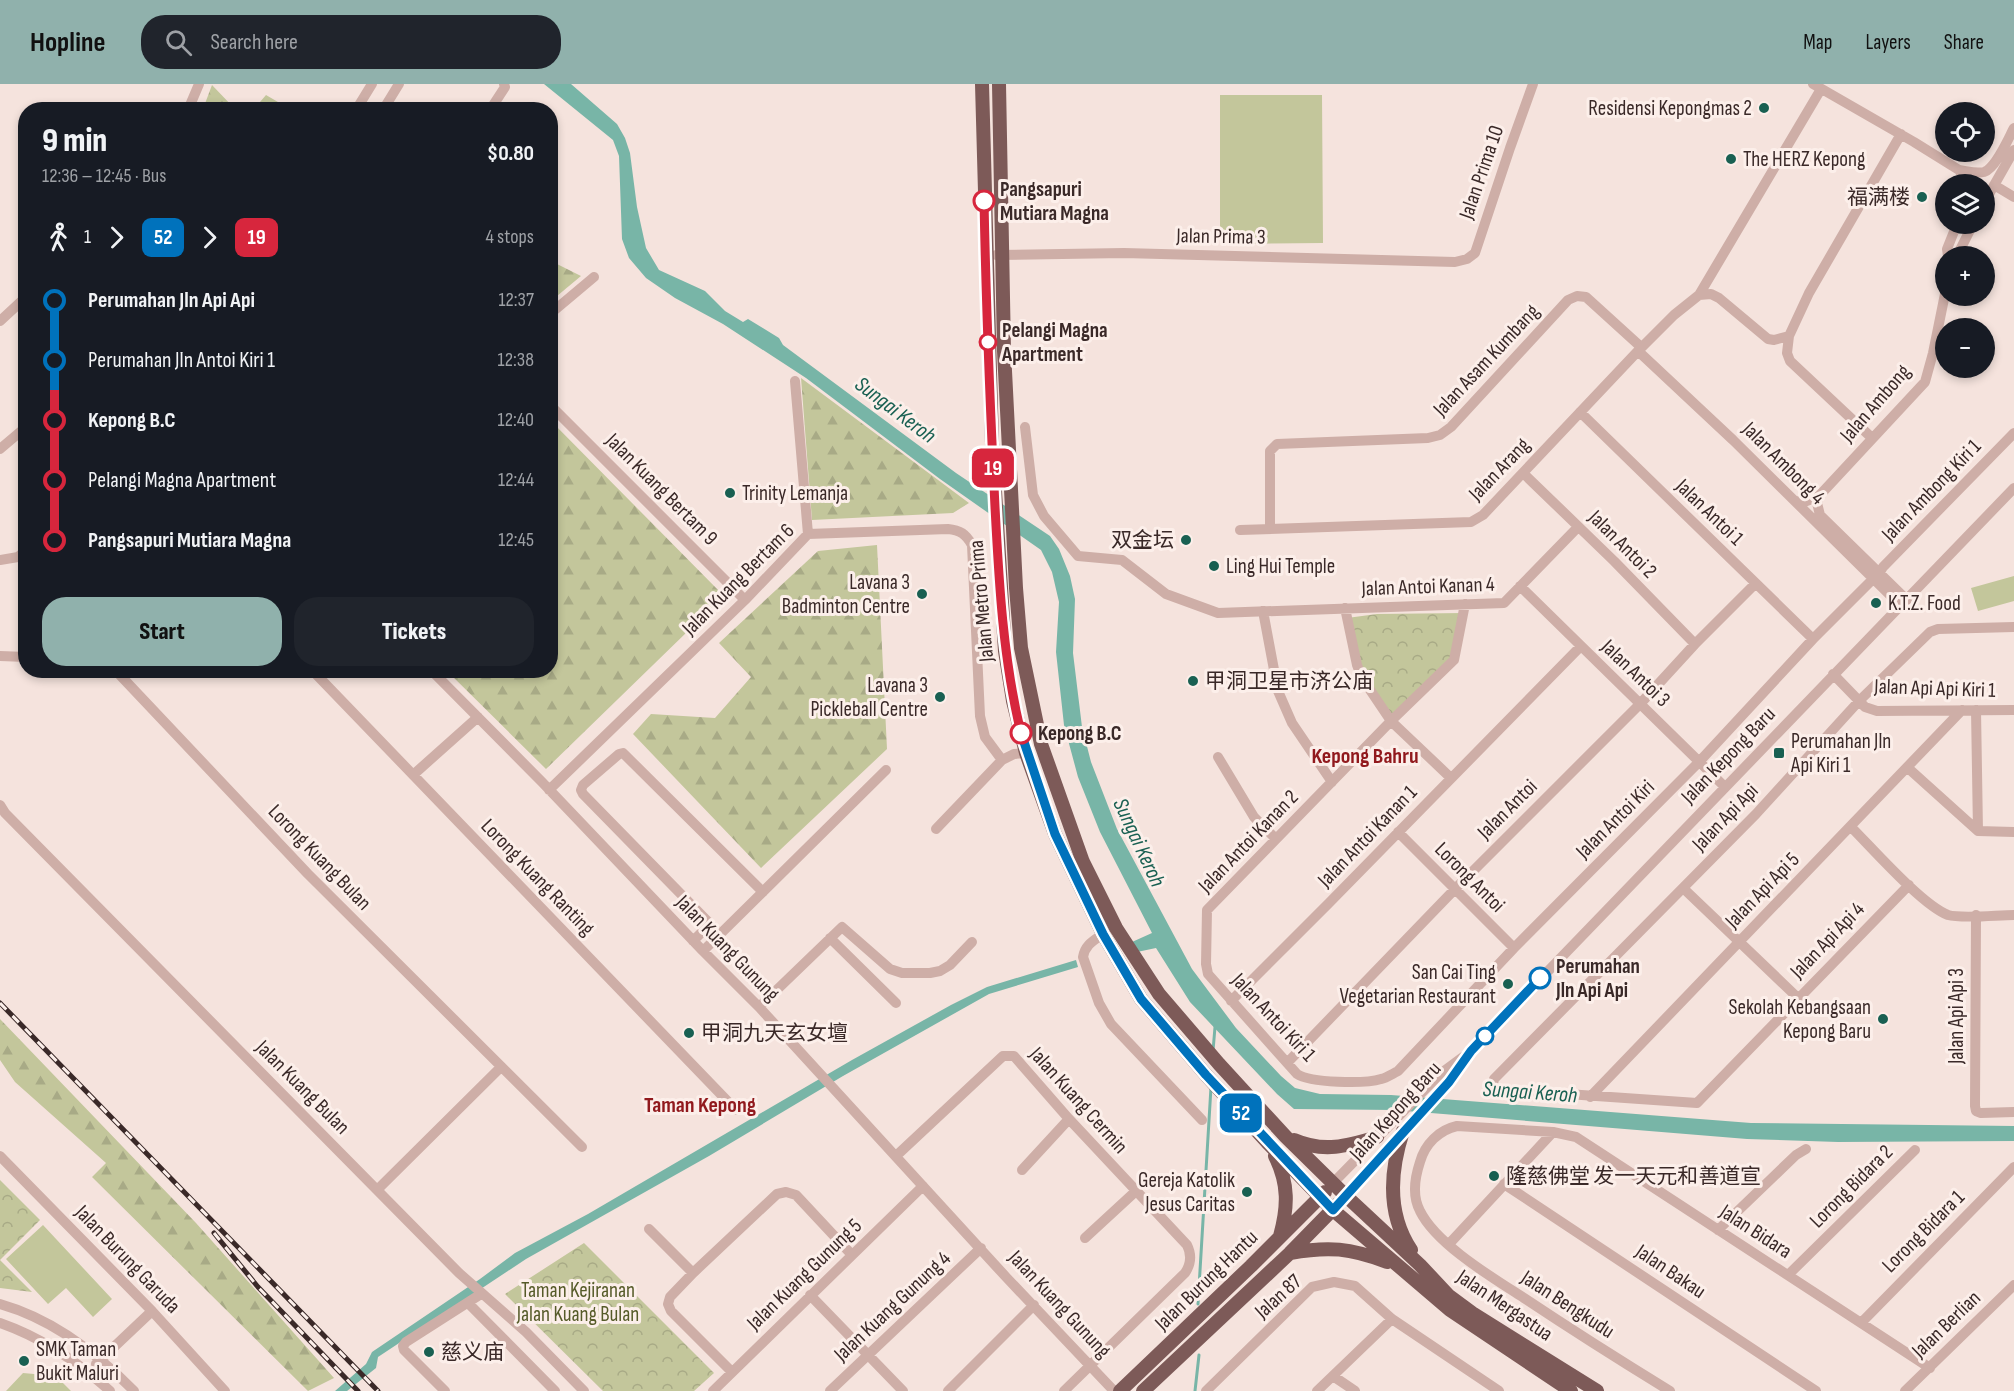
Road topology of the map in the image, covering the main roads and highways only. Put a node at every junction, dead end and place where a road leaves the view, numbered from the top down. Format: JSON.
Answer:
{"nodes":[{"id":1,"x":981,"y":84,"type":"edge"},
{"id":2,"x":999,"y":84,"type":"edge"},
{"id":3,"x":1405,"y":1130,"type":"road end"},
{"id":4,"x":1286,"y":1137,"type":"junction"},
{"id":5,"x":1377,"y":1137,"type":"road end"},
{"id":6,"x":1267,"y":1142,"type":"junction"},
{"id":7,"x":1333,"y":1183,"type":"junction"},
{"id":8,"x":1346,"y":1196,"type":"junction"},
{"id":9,"x":1320,"y":1197,"type":"junction"},
{"id":10,"x":1333,"y":1210,"type":"junction"},
{"id":11,"x":1279,"y":1238,"type":"junction"},
{"id":12,"x":1290,"y":1253,"type":"junction"},
{"id":13,"x":1394,"y":1264,"type":"junction"},
{"id":14,"x":1420,"y":1266,"type":"junction"},
{"id":15,"x":1120,"y":1391,"type":"edge"},
{"id":16,"x":1143,"y":1391,"type":"edge"},
{"id":17,"x":1570,"y":1391,"type":"edge"},
{"id":18,"x":1597,"y":1391,"type":"edge"}],
"edges":[{"from":1,"to":6,"type":"main road","name":"Jalan Metro Prima"},
{"from":2,"to":4,"type":"main road","name":"Jalan Metro Prima"},
{"from":3,"to":14,"type":"main road"},
{"from":4,"to":5,"type":"main road"},
{"from":4,"to":7,"type":"main road","name":"Jalan Metro Prima"},
{"from":6,"to":9,"type":"main road","name":"Jalan Metro Prima"},
{"from":6,"to":11,"type":"main road"},
{"from":7,"to":8,"type":"main road","name":"Jalan Metro Prima"},
{"from":7,"to":9,"type":"main road","name":"Jalan Burung Hantu"},
{"from":8,"to":10,"type":"main road","name":"Jalan Burung Hantu"},
{"from":8,"to":14,"type":"main road","name":"Jalan Mergastua"},
{"from":9,"to":10,"type":"main road","name":"Jalan Metro Prima"},
{"from":9,"to":11,"type":"main road","name":"Jalan Burung Hantu"},
{"from":10,"to":12,"type":"main road","name":"Jalan Burung Hantu"},
{"from":10,"to":13,"type":"main road","name":"Jalan Mergastua"},
{"from":11,"to":15,"type":"main road","name":"Jalan Burung Hantu"},
{"from":12,"to":13,"type":"main road"},
{"from":12,"to":16,"type":"main road","name":"Jalan Burung Hantu"},
{"from":13,"to":17,"type":"main road","name":"Jalan Mergastua"},
{"from":14,"to":18,"type":"main road","name":"Jalan Mergastua"}]}
